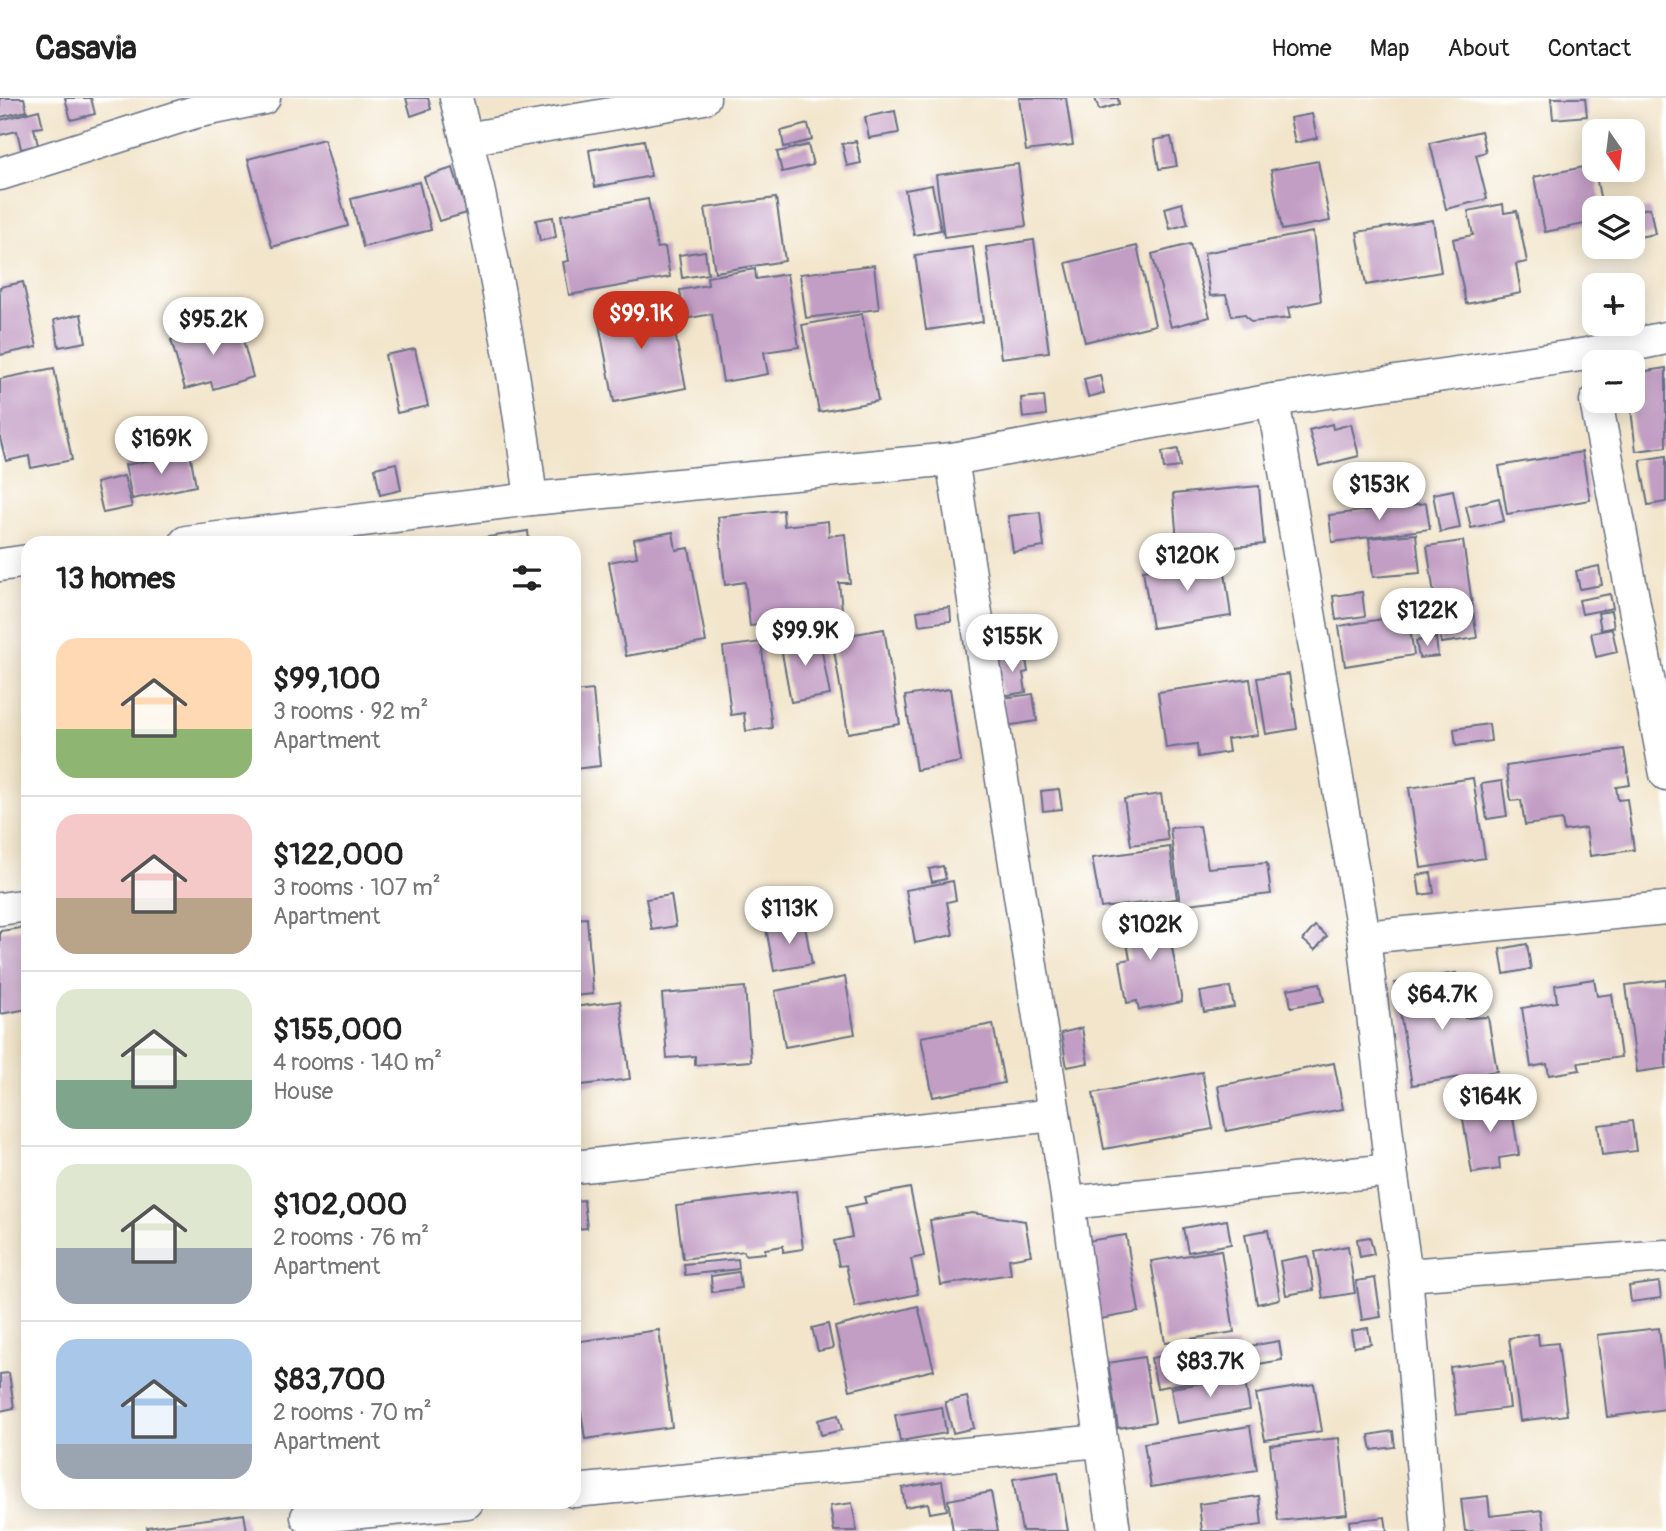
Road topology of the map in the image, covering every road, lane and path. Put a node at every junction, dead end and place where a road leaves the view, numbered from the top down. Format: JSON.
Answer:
{"nodes":[{"id":1,"x":264,"y":98,"type":"edge"},
{"id":2,"x":456,"y":98,"type":"edge"},
{"id":3,"x":704,"y":98,"type":"edge"},
{"id":4,"x":193,"y":105,"type":"edge"},
{"id":5,"x":466,"y":139,"type":"junction"},
{"id":6,"x":0,"y":174,"type":"edge"},
{"id":7,"x":1666,"y":338,"type":"edge"},
{"id":8,"x":1610,"y":350,"type":"edge"},
{"id":9,"x":1582,"y":356,"type":"edge"},
{"id":10,"x":1273,"y":400,"type":"junction"},
{"id":11,"x":1598,"y":413,"type":"edge"},
{"id":12,"x":952,"y":459,"type":"junction"},
{"id":13,"x":531,"y":499,"type":"junction"},
{"id":14,"x":269,"y":536,"type":"edge"},
{"id":15,"x":21,"y":562,"type":"edge"},
{"id":16,"x":0,"y":565,"type":"edge"},
{"id":17,"x":1666,"y":774,"type":"edge"},
{"id":18,"x":21,"y":906,"type":"edge"},
{"id":19,"x":1666,"y":908,"type":"edge"},
{"id":20,"x":0,"y":909,"type":"edge"},
{"id":21,"x":1364,"y":937,"type":"junction"},
{"id":22,"x":1054,"y":1115,"type":"junction"},
{"id":23,"x":581,"y":1166,"type":"edge"},
{"id":24,"x":1391,"y":1170,"type":"junction"},
{"id":25,"x":1068,"y":1203,"type":"junction"},
{"id":26,"x":1666,"y":1256,"type":"edge"},
{"id":27,"x":1406,"y":1275,"type":"junction"},
{"id":28,"x":1100,"y":1441,"type":"junction"},
{"id":29,"x":581,"y":1490,"type":"edge"},
{"id":30,"x":387,"y":1509,"type":"edge"},
{"id":31,"x":307,"y":1516,"type":"edge"},
{"id":32,"x":1114,"y":1531,"type":"edge"},
{"id":33,"x":1428,"y":1531,"type":"edge"}],
"edges":[{"from":1,"to":4,"type":"street"},
{"from":2,"to":5,"type":"street"},
{"from":3,"to":5,"type":"street"},
{"from":4,"to":6,"type":"street"},
{"from":5,"to":13,"type":"street"},
{"from":7,"to":8,"type":"street"},
{"from":9,"to":10,"type":"street"},
{"from":10,"to":12,"type":"street"},
{"from":10,"to":21,"type":"street"},
{"from":11,"to":17,"type":"street"},
{"from":12,"to":13,"type":"street"},
{"from":12,"to":22,"type":"street"},
{"from":13,"to":14,"type":"street"},
{"from":15,"to":16,"type":"street"},
{"from":18,"to":20,"type":"street"},
{"from":19,"to":21,"type":"street"},
{"from":21,"to":24,"type":"street"},
{"from":22,"to":23,"type":"street"},
{"from":22,"to":25,"type":"street"},
{"from":24,"to":25,"type":"street"},
{"from":24,"to":27,"type":"street"},
{"from":25,"to":28,"type":"street"},
{"from":26,"to":27,"type":"street"},
{"from":27,"to":33,"type":"street"},
{"from":28,"to":29,"type":"street"},
{"from":28,"to":32,"type":"street"},
{"from":30,"to":31,"type":"street"}]}
